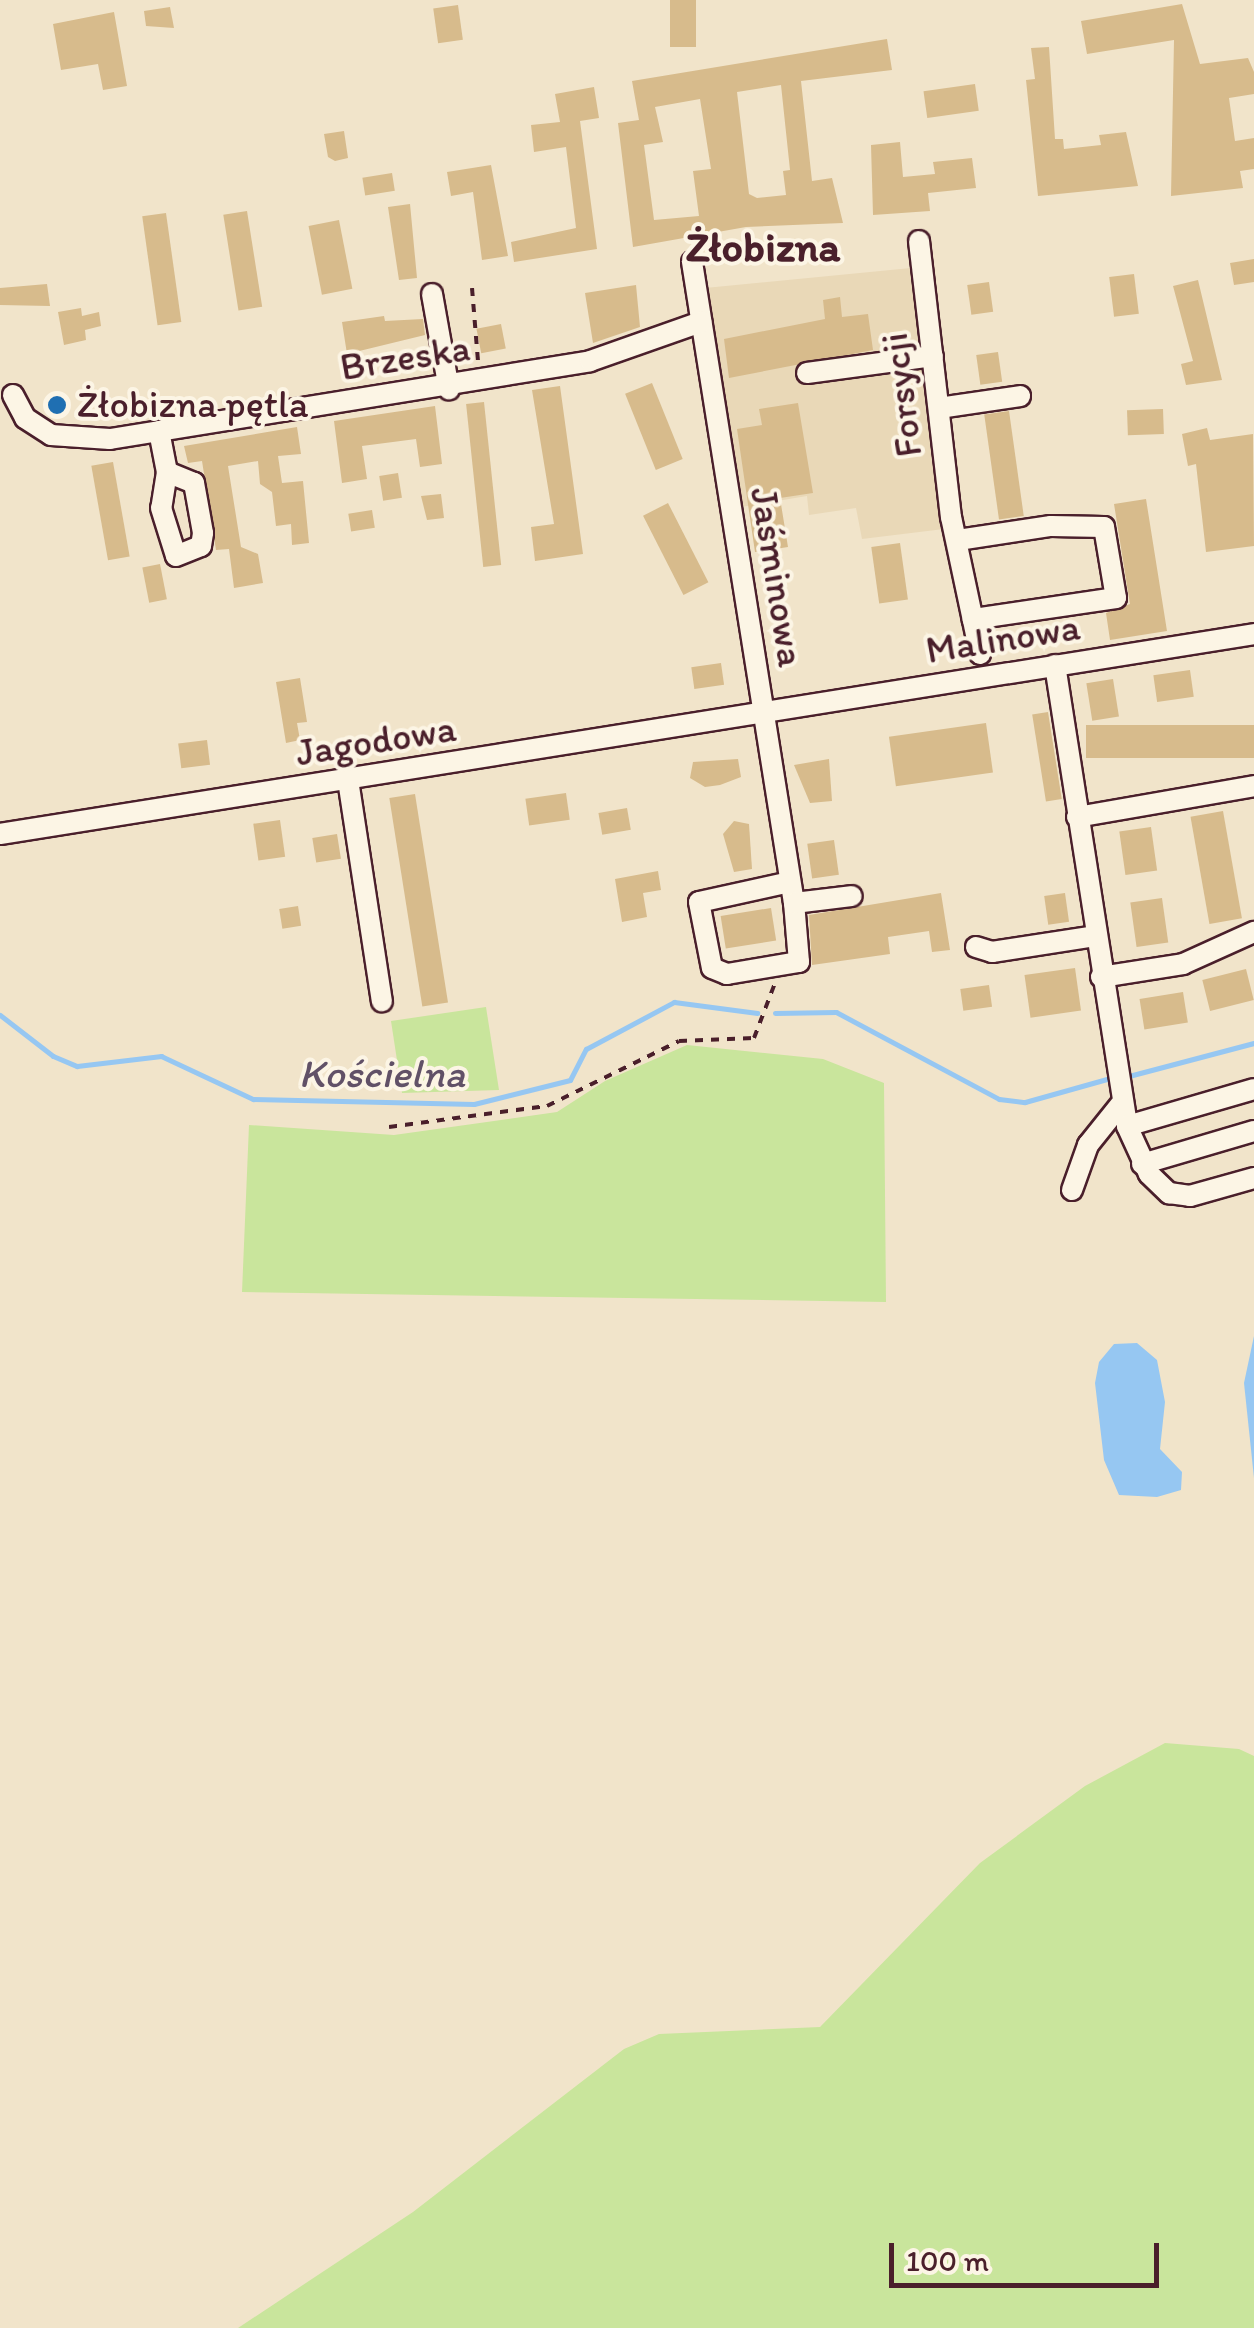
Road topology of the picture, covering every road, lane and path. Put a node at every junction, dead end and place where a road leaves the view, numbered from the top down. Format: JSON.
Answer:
{"nodes":[{"id":1,"x":919,"y":241,"type":"dead end"},
{"id":2,"x":692,"y":262,"type":"dead end"},
{"id":3,"x":472,"y":288,"type":"dead end"},
{"id":4,"x":432,"y":294,"type":"dead end"},
{"id":5,"x":702,"y":322,"type":"junction"},
{"id":6,"x":933,"y":356,"type":"junction"},
{"id":7,"x":807,"y":374,"type":"dead end"},
{"id":8,"x":482,"y":381,"type":"junction"},
{"id":9,"x":449,"y":388,"type":"junction"},
{"id":10,"x":13,"y":395,"type":"dead end"},
{"id":11,"x":1020,"y":396,"type":"dead end"},
{"id":12,"x":939,"y":408,"type":"junction"},
{"id":13,"x":159,"y":431,"type":"junction"},
{"id":14,"x":167,"y":472,"type":"dead end"},
{"id":15,"x":958,"y":540,"type":"junction"},
{"id":16,"x":974,"y":619,"type":"junction"},
{"id":17,"x":1254,"y":634,"type":"edge"},
{"id":18,"x":980,"y":654,"type":"dead end"},
{"id":19,"x":1054,"y":665,"type":"junction"},
{"id":20,"x":763,"y":712,"type":"junction"},
{"id":21,"x":348,"y":780,"type":"junction"},
{"id":22,"x":1254,"y":786,"type":"edge"},
{"id":23,"x":1077,"y":817,"type":"junction"},
{"id":24,"x":0,"y":834,"type":"edge"},
{"id":25,"x":792,"y":893,"type":"junction"},
{"id":26,"x":852,"y":896,"type":"dead end"},
{"id":27,"x":1254,"y":932,"type":"edge"},
{"id":28,"x":1095,"y":936,"type":"junction"},
{"id":29,"x":976,"y":947,"type":"dead end"},
{"id":30,"x":782,"y":964,"type":"junction"},
{"id":31,"x":1101,"y":977,"type":"junction"},
{"id":32,"x":382,"y":1001,"type":"dead end"},
{"id":33,"x":1254,"y":1089,"type":"edge"},
{"id":34,"x":1120,"y":1105,"type":"junction"},
{"id":35,"x":389,"y":1126,"type":"dead end"},
{"id":36,"x":1128,"y":1126,"type":"junction"},
{"id":37,"x":1254,"y":1131,"type":"edge"},
{"id":38,"x":1142,"y":1164,"type":"junction"},
{"id":39,"x":1254,"y":1178,"type":"edge"},
{"id":40,"x":1072,"y":1190,"type":"dead end"}],
"edges":[{"from":1,"to":6,"type":"street","name":"Forsycji"},
{"from":2,"to":5,"type":"street","name":"Jaśminowa"},
{"from":3,"to":8,"type":"path"},
{"from":4,"to":9,"type":"street"},
{"from":5,"to":8,"type":"street","name":"Brzeska"},
{"from":5,"to":20,"type":"street","name":"Jaśminowa"},
{"from":6,"to":7,"type":"street"},
{"from":6,"to":12,"type":"street","name":"Forsycji"},
{"from":8,"to":9,"type":"street","name":"Brzeska"},
{"from":9,"to":13,"type":"street","name":"Brzeska"},
{"from":10,"to":13,"type":"street","name":"Brzeska"},
{"from":11,"to":12,"type":"street"},
{"from":12,"to":15,"type":"street","name":"Forsycji"},
{"from":13,"to":14,"type":"street"},
{"from":15,"to":16,"type":"street","name":"Forsycji"},
{"from":15,"to":16,"type":"street"},
{"from":16,"to":18,"type":"street","name":"Forsycji"},
{"from":17,"to":19,"type":"street","name":"Malinowa"},
{"from":19,"to":20,"type":"street","name":"Malinowa"},
{"from":19,"to":23,"type":"street"},
{"from":20,"to":21,"type":"street","name":"Jagodowa"},
{"from":20,"to":25,"type":"street","name":"Jaśminowa"},
{"from":21,"to":24,"type":"street","name":"Jagodowa"},
{"from":21,"to":32,"type":"street"},
{"from":22,"to":23,"type":"street"},
{"from":23,"to":28,"type":"street"},
{"from":25,"to":26,"type":"street"},
{"from":25,"to":30,"type":"street","name":"Jaśminowa"},
{"from":25,"to":30,"type":"street"},
{"from":27,"to":31,"type":"street"},
{"from":28,"to":29,"type":"street"},
{"from":28,"to":31,"type":"street"},
{"from":30,"to":35,"type":"path"},
{"from":31,"to":34,"type":"street"},
{"from":33,"to":36,"type":"street"},
{"from":34,"to":36,"type":"street"},
{"from":34,"to":40,"type":"street"},
{"from":36,"to":38,"type":"street"},
{"from":37,"to":38,"type":"street"},
{"from":38,"to":39,"type":"street"}]}
